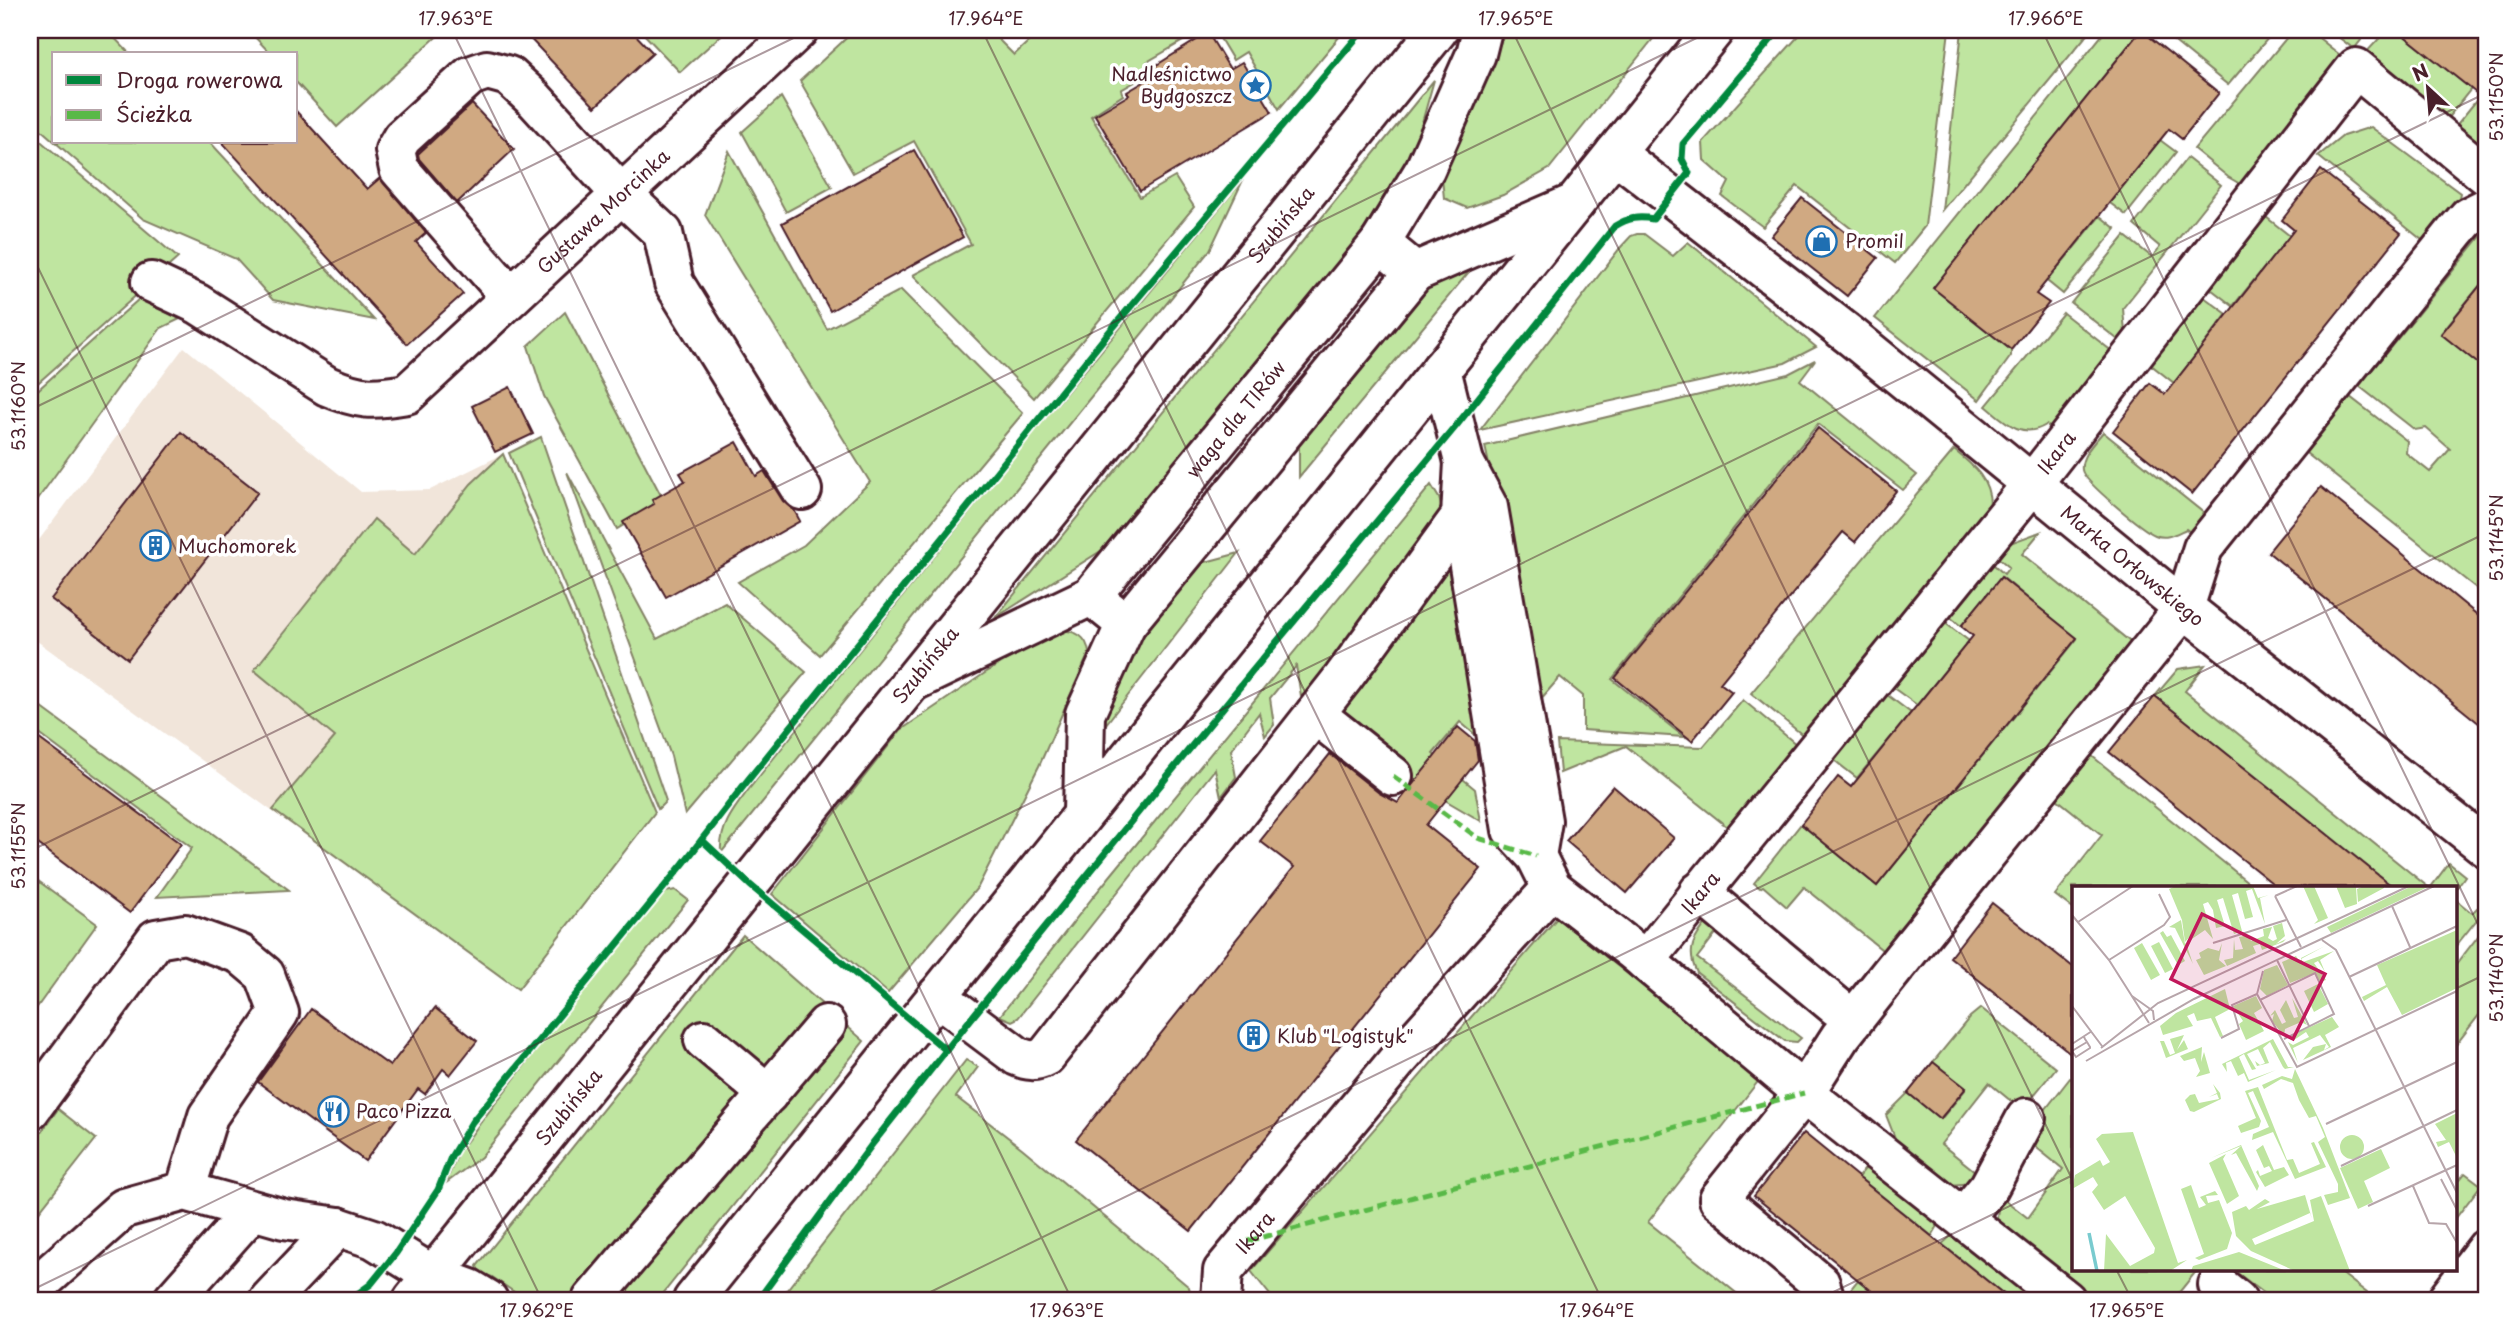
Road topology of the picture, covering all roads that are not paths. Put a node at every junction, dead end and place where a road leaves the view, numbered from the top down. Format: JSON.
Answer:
{"nodes":[{"id":1,"x":798,"y":30,"type":"edge"},
{"id":2,"x":1438,"y":30,"type":"edge"},
{"id":3,"x":1482,"y":30,"type":"edge"},
{"id":4,"x":1714,"y":30,"type":"edge"},
{"id":5,"x":1615,"y":153,"type":"junction"},
{"id":6,"x":2486,"y":175,"type":"edge"},
{"id":7,"x":620,"y":194,"type":"junction"},
{"id":8,"x":1575,"y":203,"type":"junction"},
{"id":9,"x":2477,"y":213,"type":"edge"},
{"id":10,"x":1380,"y":243,"type":"junction"},
{"id":11,"x":1415,"y":272,"type":"junction"},
{"id":12,"x":151,"y":282,"type":"dead end"},
{"id":13,"x":510,"y":296,"type":"junction"},
{"id":14,"x":1441,"y":369,"type":"junction"},
{"id":15,"x":2032,"y":484,"type":"junction"},
{"id":16,"x":802,"y":490,"type":"dead end"},
{"id":17,"x":1475,"y":511,"type":"junction"},
{"id":18,"x":1091,"y":596,"type":"junction"},
{"id":19,"x":2184,"y":608,"type":"junction"},
{"id":20,"x":1126,"y":624,"type":"junction"},
{"id":21,"x":910,"y":683,"type":"junction"},
{"id":22,"x":1315,"y":714,"type":"junction"},
{"id":23,"x":1392,"y":776,"type":"dead end"},
{"id":24,"x":1083,"y":814,"type":"junction"},
{"id":25,"x":2486,"y":847,"type":"edge"},
{"id":26,"x":1544,"y":872,"type":"junction"},
{"id":27,"x":1699,"y":892,"type":"junction"},
{"id":28,"x":1645,"y":961,"type":"junction"},
{"id":29,"x":937,"y":996,"type":"junction"},
{"id":30,"x":1837,"y":1007,"type":"dead end"},
{"id":31,"x":827,"y":1025,"type":"dead end"},
{"id":32,"x":704,"y":1041,"type":"dead end"},
{"id":33,"x":1804,"y":1093,"type":"junction"},
{"id":34,"x":768,"y":1094,"type":"junction"},
{"id":35,"x":30,"y":1110,"type":"edge"},
{"id":36,"x":2026,"y":1118,"type":"dead end"},
{"id":37,"x":185,"y":1191,"type":"junction"},
{"id":38,"x":253,"y":1211,"type":"junction"},
{"id":39,"x":1963,"y":1218,"type":"junction"},
{"id":40,"x":338,"y":1227,"type":"junction"},
{"id":41,"x":2486,"y":1249,"type":"edge"},
{"id":42,"x":422,"y":1288,"type":"edge"},
{"id":43,"x":30,"y":1292,"type":"edge"},
{"id":44,"x":173,"y":1300,"type":"edge"},
{"id":45,"x":269,"y":1300,"type":"edge"},
{"id":46,"x":488,"y":1300,"type":"edge"},
{"id":47,"x":593,"y":1300,"type":"edge"},
{"id":48,"x":693,"y":1300,"type":"edge"},
{"id":49,"x":1221,"y":1300,"type":"edge"},
{"id":50,"x":1825,"y":1300,"type":"edge"},
{"id":51,"x":2066,"y":1300,"type":"edge"},
{"id":52,"x":2446,"y":1300,"type":"edge"}],
"edges":[{"from":1,"to":7,"type":"street","name":"Gustawa Morcinka"},
{"from":2,"to":21,"type":"street","name":"Szubińska"},
{"from":3,"to":10,"type":"street","name":"waga dla TIRów"},
{"from":4,"to":5,"type":"street"},
{"from":5,"to":8,"type":"street"},
{"from":5,"to":15,"type":"street","name":"Marka Orłowskiego"},
{"from":6,"to":15,"type":"street","name":"Ikara"},
{"from":7,"to":13,"type":"street","name":"Gustawa Morcinka"},
{"from":7,"to":13,"type":"street"},
{"from":7,"to":16,"type":"street"},
{"from":8,"to":11,"type":"street"},
{"from":8,"to":14,"type":"street"},
{"from":9,"to":19,"type":"street"},
{"from":10,"to":11,"type":"street"},
{"from":10,"to":18,"type":"street","name":"waga dla TIRów"},
{"from":11,"to":20,"type":"street"},
{"from":12,"to":13,"type":"street","name":"Gustawa Morcinka"},
{"from":14,"to":17,"type":"street"},
{"from":14,"to":24,"type":"street"},
{"from":15,"to":19,"type":"street","name":"Marka Orłowskiego"},
{"from":15,"to":27,"type":"street","name":"Ikara"},
{"from":17,"to":22,"type":"street"},
{"from":17,"to":26,"type":"street"},
{"from":18,"to":20,"type":"street"},
{"from":18,"to":21,"type":"street","name":"waga dla TIRów"},
{"from":19,"to":25,"type":"street","name":"Marka Orłowskiego"},
{"from":19,"to":33,"type":"street"},
{"from":20,"to":24,"type":"street"},
{"from":21,"to":42,"type":"street","name":"Szubińska"},
{"from":22,"to":23,"type":"street"},
{"from":22,"to":29,"type":"street"},
{"from":24,"to":29,"type":"street"},
{"from":26,"to":28,"type":"street"},
{"from":26,"to":49,"type":"street","name":"Ikara"},
{"from":27,"to":28,"type":"street","name":"Ikara"},
{"from":27,"to":30,"type":"street"},
{"from":28,"to":33,"type":"street"},
{"from":29,"to":48,"type":"street"},
{"from":31,"to":34,"type":"street"},
{"from":32,"to":34,"type":"street"},
{"from":33,"to":39,"type":"street"},
{"from":33,"to":50,"type":"street"},
{"from":34,"to":47,"type":"street"},
{"from":35,"to":37,"type":"street"},
{"from":36,"to":39,"type":"street"},
{"from":37,"to":38,"type":"street"},
{"from":37,"to":43,"type":"street"},
{"from":38,"to":40,"type":"street"},
{"from":38,"to":44,"type":"street"},
{"from":39,"to":51,"type":"street"},
{"from":40,"to":42,"type":"street"},
{"from":40,"to":45,"type":"street"},
{"from":41,"to":52,"type":"street"},
{"from":42,"to":46,"type":"street"}]}
